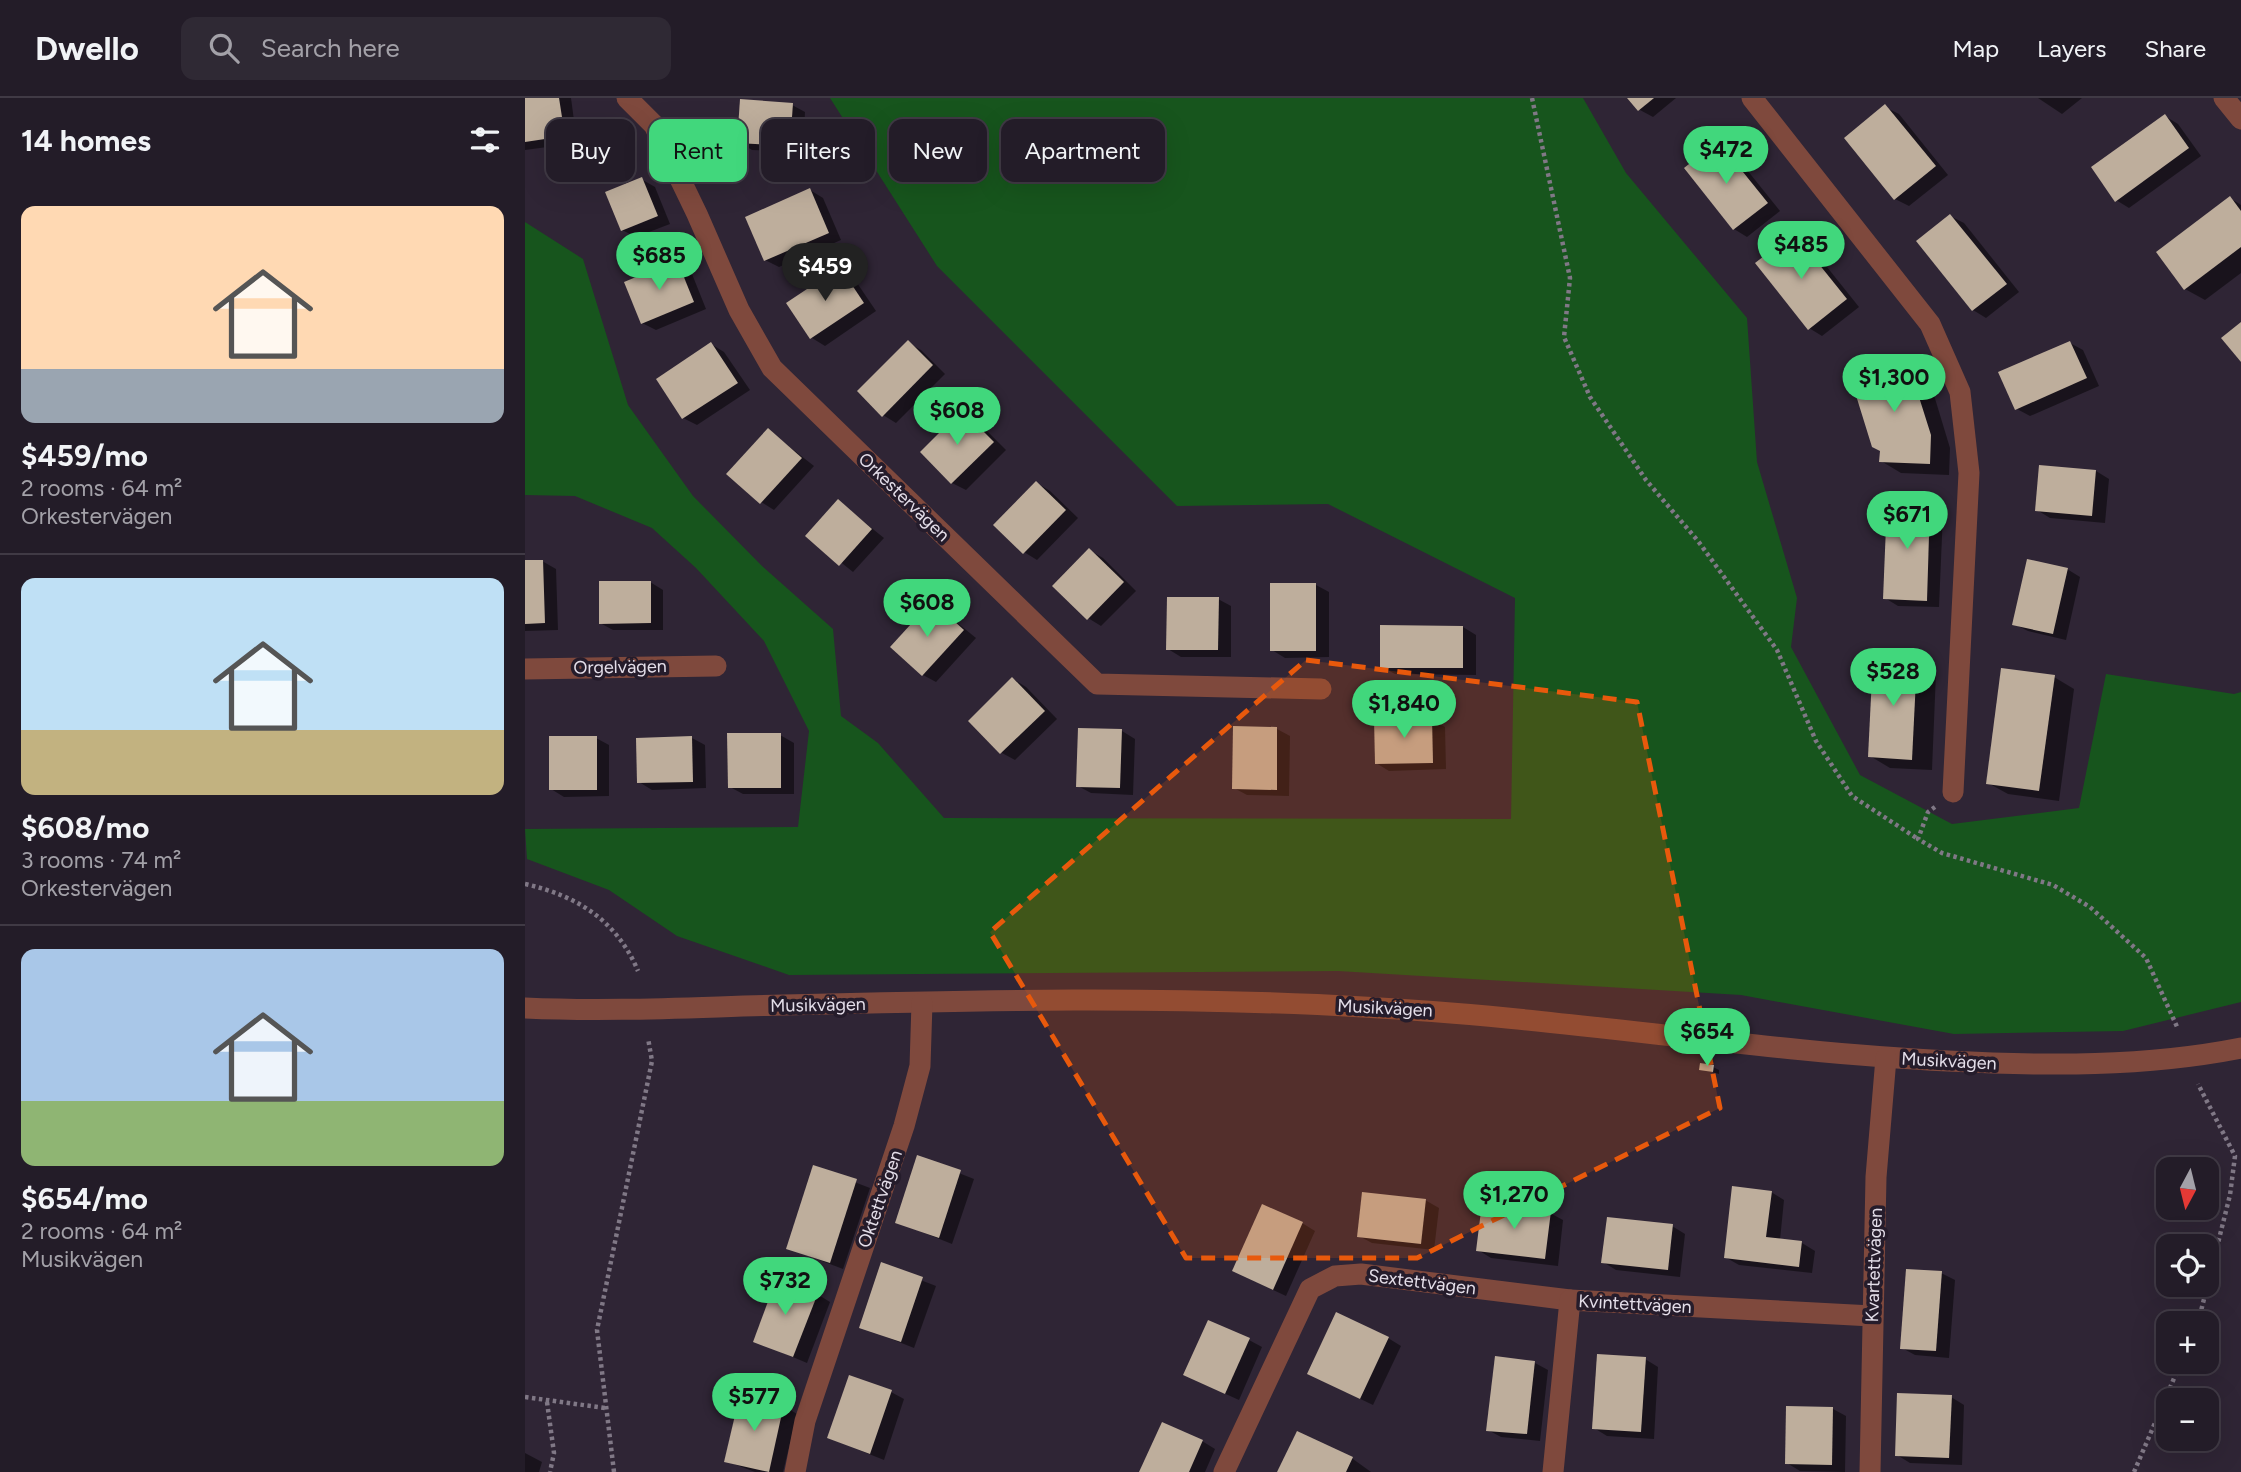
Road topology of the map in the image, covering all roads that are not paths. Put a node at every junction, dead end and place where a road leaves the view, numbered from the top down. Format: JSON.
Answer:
{"nodes":[{"id":1,"x":627,"y":98,"type":"edge"},
{"id":2,"x":1752,"y":98,"type":"edge"},
{"id":3,"x":2224,"y":98,"type":"edge"},
{"id":4,"x":2241,"y":119,"type":"edge"},
{"id":5,"x":716,"y":666,"type":"dead end"},
{"id":6,"x":525,"y":668,"type":"edge"},
{"id":7,"x":1321,"y":689,"type":"dead end"},
{"id":8,"x":1953,"y":792,"type":"road end"},
{"id":9,"x":922,"y":1003,"type":"junction"},
{"id":10,"x":525,"y":1008,"type":"edge"},
{"id":11,"x":2241,"y":1048,"type":"edge"},
{"id":12,"x":1886,"y":1058,"type":"junction"},
{"id":13,"x":1570,"y":1300,"type":"junction"},
{"id":14,"x":1872,"y":1316,"type":"junction"},
{"id":15,"x":795,"y":1472,"type":"edge"},
{"id":16,"x":1224,"y":1472,"type":"edge"},
{"id":17,"x":1553,"y":1472,"type":"edge"},
{"id":18,"x":1870,"y":1472,"type":"edge"}],
"edges":[{"from":1,"to":7,"type":"street","name":"Orkestervägen"},
{"from":2,"to":8,"type":"street"},
{"from":3,"to":4,"type":"street"},
{"from":5,"to":6,"type":"street","name":"Orgelvägen"},
{"from":9,"to":10,"type":"street","name":"Musikvägen"},
{"from":9,"to":12,"type":"street","name":"Musikvägen"},
{"from":9,"to":15,"type":"street","name":"Oktettvägen"},
{"from":11,"to":12,"type":"street","name":"Musikvägen"},
{"from":12,"to":14,"type":"street","name":"Kvartettvägen"},
{"from":13,"to":14,"type":"street","name":"Kvintettvägen"},
{"from":13,"to":16,"type":"street","name":"Sextettvägen"},
{"from":13,"to":17,"type":"street","name":"Kvintettvägen"},
{"from":14,"to":18,"type":"street","name":"Kvartettvägen"}]}
